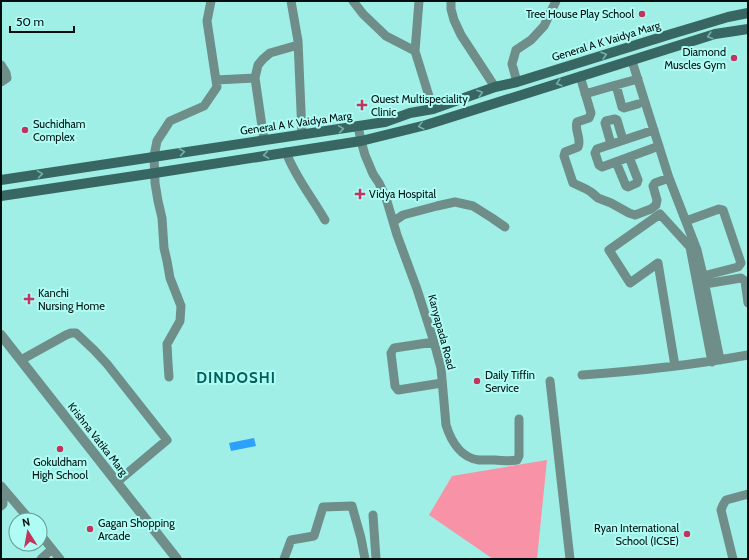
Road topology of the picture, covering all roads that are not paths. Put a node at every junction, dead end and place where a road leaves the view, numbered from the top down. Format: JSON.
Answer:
{"nodes":[{"id":1,"x":212,"y":1,"type":"edge"},
{"id":2,"x":291,"y":1,"type":"edge"},
{"id":3,"x":353,"y":1,"type":"edge"},
{"id":4,"x":419,"y":1,"type":"edge"},
{"id":5,"x":452,"y":1,"type":"edge"},
{"id":6,"x":556,"y":1,"type":"edge"},
{"id":7,"x":748,"y":13,"type":"edge"},
{"id":8,"x":748,"y":29,"type":"edge"},
{"id":9,"x":298,"y":45,"type":"junction"},
{"id":10,"x":415,"y":51,"type":"junction"},
{"id":11,"x":632,"y":61,"type":"junction"},
{"id":12,"x":1,"y":65,"type":"edge"},
{"id":13,"x":580,"y":76,"type":"junction"},
{"id":14,"x":255,"y":78,"type":"junction"},
{"id":15,"x":638,"y":79,"type":"junction"},
{"id":16,"x":216,"y":80,"type":"junction"},
{"id":17,"x":1,"y":82,"type":"edge"},
{"id":18,"x":517,"y":82,"type":"junction"},
{"id":19,"x":616,"y":85,"type":"junction"},
{"id":20,"x":495,"y":88,"type":"junction"},
{"id":21,"x":585,"y":94,"type":"junction"},
{"id":22,"x":638,"y":104,"type":"dead end"},
{"id":23,"x":433,"y":109,"type":"junction"},
{"id":24,"x":358,"y":126,"type":"junction"},
{"id":25,"x":654,"y":130,"type":"junction"},
{"id":26,"x":302,"y":134,"type":"junction"},
{"id":27,"x":264,"y":140,"type":"junction"},
{"id":28,"x":623,"y":140,"type":"junction"},
{"id":29,"x":361,"y":141,"type":"junction"},
{"id":30,"x":611,"y":144,"type":"junction"},
{"id":31,"x":659,"y":146,"type":"junction"},
{"id":32,"x":286,"y":152,"type":"junction"},
{"id":33,"x":154,"y":156,"type":"junction"},
{"id":34,"x":629,"y":157,"type":"junction"},
{"id":35,"x":616,"y":162,"type":"junction"},
{"id":36,"x":155,"y":173,"type":"junction"},
{"id":37,"x":669,"y":178,"type":"junction"},
{"id":38,"x":1,"y":180,"type":"edge"},
{"id":39,"x":1,"y":196,"type":"edge"},
{"id":40,"x":325,"y":220,"type":"dead end"},
{"id":41,"x":686,"y":221,"type":"junction"},
{"id":42,"x":393,"y":222,"type":"junction"},
{"id":43,"x":505,"y":227,"type":"dead end"},
{"id":44,"x":704,"y":280,"type":"junction"},
{"id":45,"x":748,"y":303,"type":"edge"},
{"id":46,"x":1,"y":335,"type":"edge"},
{"id":47,"x":434,"y":342,"type":"junction"},
{"id":48,"x":748,"y":355,"type":"edge"},
{"id":49,"x":21,"y":360,"type":"junction"},
{"id":50,"x":716,"y":361,"type":"junction"},
{"id":51,"x":675,"y":366,"type":"junction"},
{"id":52,"x":582,"y":375,"type":"dead end"},
{"id":53,"x":169,"y":377,"type":"dead end"},
{"id":54,"x":550,"y":381,"type":"dead end"},
{"id":55,"x":442,"y":383,"type":"junction"},
{"id":56,"x":519,"y":419,"type":"dead end"},
{"id":57,"x":116,"y":482,"type":"junction"},
{"id":58,"x":2,"y":492,"type":"edge"},
{"id":59,"x":748,"y":494,"type":"edge"},
{"id":60,"x":1,"y":506,"type":"edge"},
{"id":61,"x":22,"y":512,"type":"edge"},
{"id":62,"x":373,"y":515,"type":"dead end"},
{"id":63,"x":48,"y":544,"type":"edge"},
{"id":64,"x":52,"y":549,"type":"junction"},
{"id":65,"x":288,"y":550,"type":"junction"},
{"id":66,"x":41,"y":559,"type":"edge"},
{"id":67,"x":60,"y":559,"type":"edge"},
{"id":68,"x":177,"y":559,"type":"edge"},
{"id":69,"x":284,"y":559,"type":"edge"},
{"id":70,"x":291,"y":559,"type":"edge"},
{"id":71,"x":365,"y":559,"type":"edge"},
{"id":72,"x":376,"y":559,"type":"edge"},
{"id":73,"x":570,"y":559,"type":"edge"},
{"id":74,"x":732,"y":559,"type":"edge"}],
"edges":[{"from":1,"to":16,"type":"street"},
{"from":2,"to":9,"type":"street"},
{"from":3,"to":10,"type":"street"},
{"from":4,"to":10,"type":"street"},
{"from":5,"to":20,"type":"street"},
{"from":6,"to":18,"type":"street"},
{"from":18,"to":7,"type":"main road","name":"General A K Vaidya Marg","one_way":true},
{"from":8,"to":11,"type":"main road","one_way":true},
{"from":9,"to":14,"type":"street"},
{"from":9,"to":26,"type":"street"},
{"from":10,"to":23,"type":"street"},
{"from":11,"to":13,"type":"main road"},
{"from":11,"to":15,"type":"street"},
{"from":12,"to":17,"type":"street"},
{"from":13,"to":21,"type":"street"},
{"from":13,"to":29,"type":"main road","one_way":true},
{"from":14,"to":16,"type":"street"},
{"from":14,"to":27,"type":"street"},
{"from":15,"to":19,"type":"street"},
{"from":15,"to":25,"type":"street"},
{"from":16,"to":33,"type":"street"},
{"from":18,"to":20,"type":"main road","name":"General A K Vaidya Marg"},
{"from":19,"to":21,"type":"street"},
{"from":19,"to":22,"type":"street"},
{"from":23,"to":20,"type":"main road","name":"General A K Vaidya Marg","one_way":true},
{"from":21,"to":37,"type":"street"},
{"from":23,"to":24,"type":"main road","name":"General A K Vaidya Marg"},
{"from":26,"to":24,"type":"main road","name":"General A K Vaidya Marg","one_way":true},
{"from":24,"to":29,"type":"street","name":"Kanyapada Road"},
{"from":25,"to":28,"type":"street"},
{"from":25,"to":31,"type":"street"},
{"from":26,"to":27,"type":"main road","name":"General A K Vaidya Marg"},
{"from":33,"to":27,"type":"main road","name":"General A K Vaidya Marg","one_way":true},
{"from":28,"to":30,"type":"street"},
{"from":28,"to":30,"type":"street"},
{"from":29,"to":32,"type":"main road"},
{"from":29,"to":42,"type":"street","name":"Kanyapada Road"},
{"from":30,"to":35,"type":"street"},
{"from":31,"to":34,"type":"street"},
{"from":31,"to":37,"type":"street"},
{"from":32,"to":36,"type":"main road","one_way":true},
{"from":32,"to":40,"type":"street"},
{"from":33,"to":36,"type":"street"},
{"from":38,"to":33,"type":"main road","name":"General A K Vaidya Marg","one_way":true},
{"from":34,"to":35,"type":"street"},
{"from":34,"to":35,"type":"street"},
{"from":36,"to":39,"type":"main road"},
{"from":36,"to":53,"type":"street"},
{"from":37,"to":41,"type":"street"},
{"from":41,"to":44,"type":"street"},
{"from":41,"to":44,"type":"street"},
{"from":42,"to":43,"type":"street"},
{"from":42,"to":47,"type":"street","name":"Kanyapada Road"},
{"from":44,"to":45,"type":"street"},
{"from":44,"to":50,"type":"street"},
{"from":46,"to":49,"type":"street","name":"Krishna Vatika Marg"},
{"from":47,"to":55,"type":"street","name":"Kanyapada Road"},
{"from":47,"to":55,"type":"street"},
{"from":48,"to":50,"type":"street"},
{"from":49,"to":57,"type":"street","name":"Krishna Vatika Marg"},
{"from":49,"to":57,"type":"street"},
{"from":50,"to":51,"type":"street"},
{"from":50,"to":51,"type":"street"},
{"from":51,"to":52,"type":"street"},
{"from":54,"to":73,"type":"street"},
{"from":55,"to":56,"type":"street","name":"Kanyapada Road"},
{"from":57,"to":68,"type":"street","name":"Krishna Vatika Marg"},
{"from":58,"to":60,"type":"street"},
{"from":58,"to":61,"type":"street"},
{"from":59,"to":74,"type":"street"},
{"from":62,"to":72,"type":"street"},
{"from":63,"to":64,"type":"street"},
{"from":64,"to":66,"type":"street"},
{"from":64,"to":67,"type":"street"},
{"from":65,"to":69,"type":"street"},
{"from":65,"to":70,"type":"street"},
{"from":65,"to":71,"type":"street"}]}
